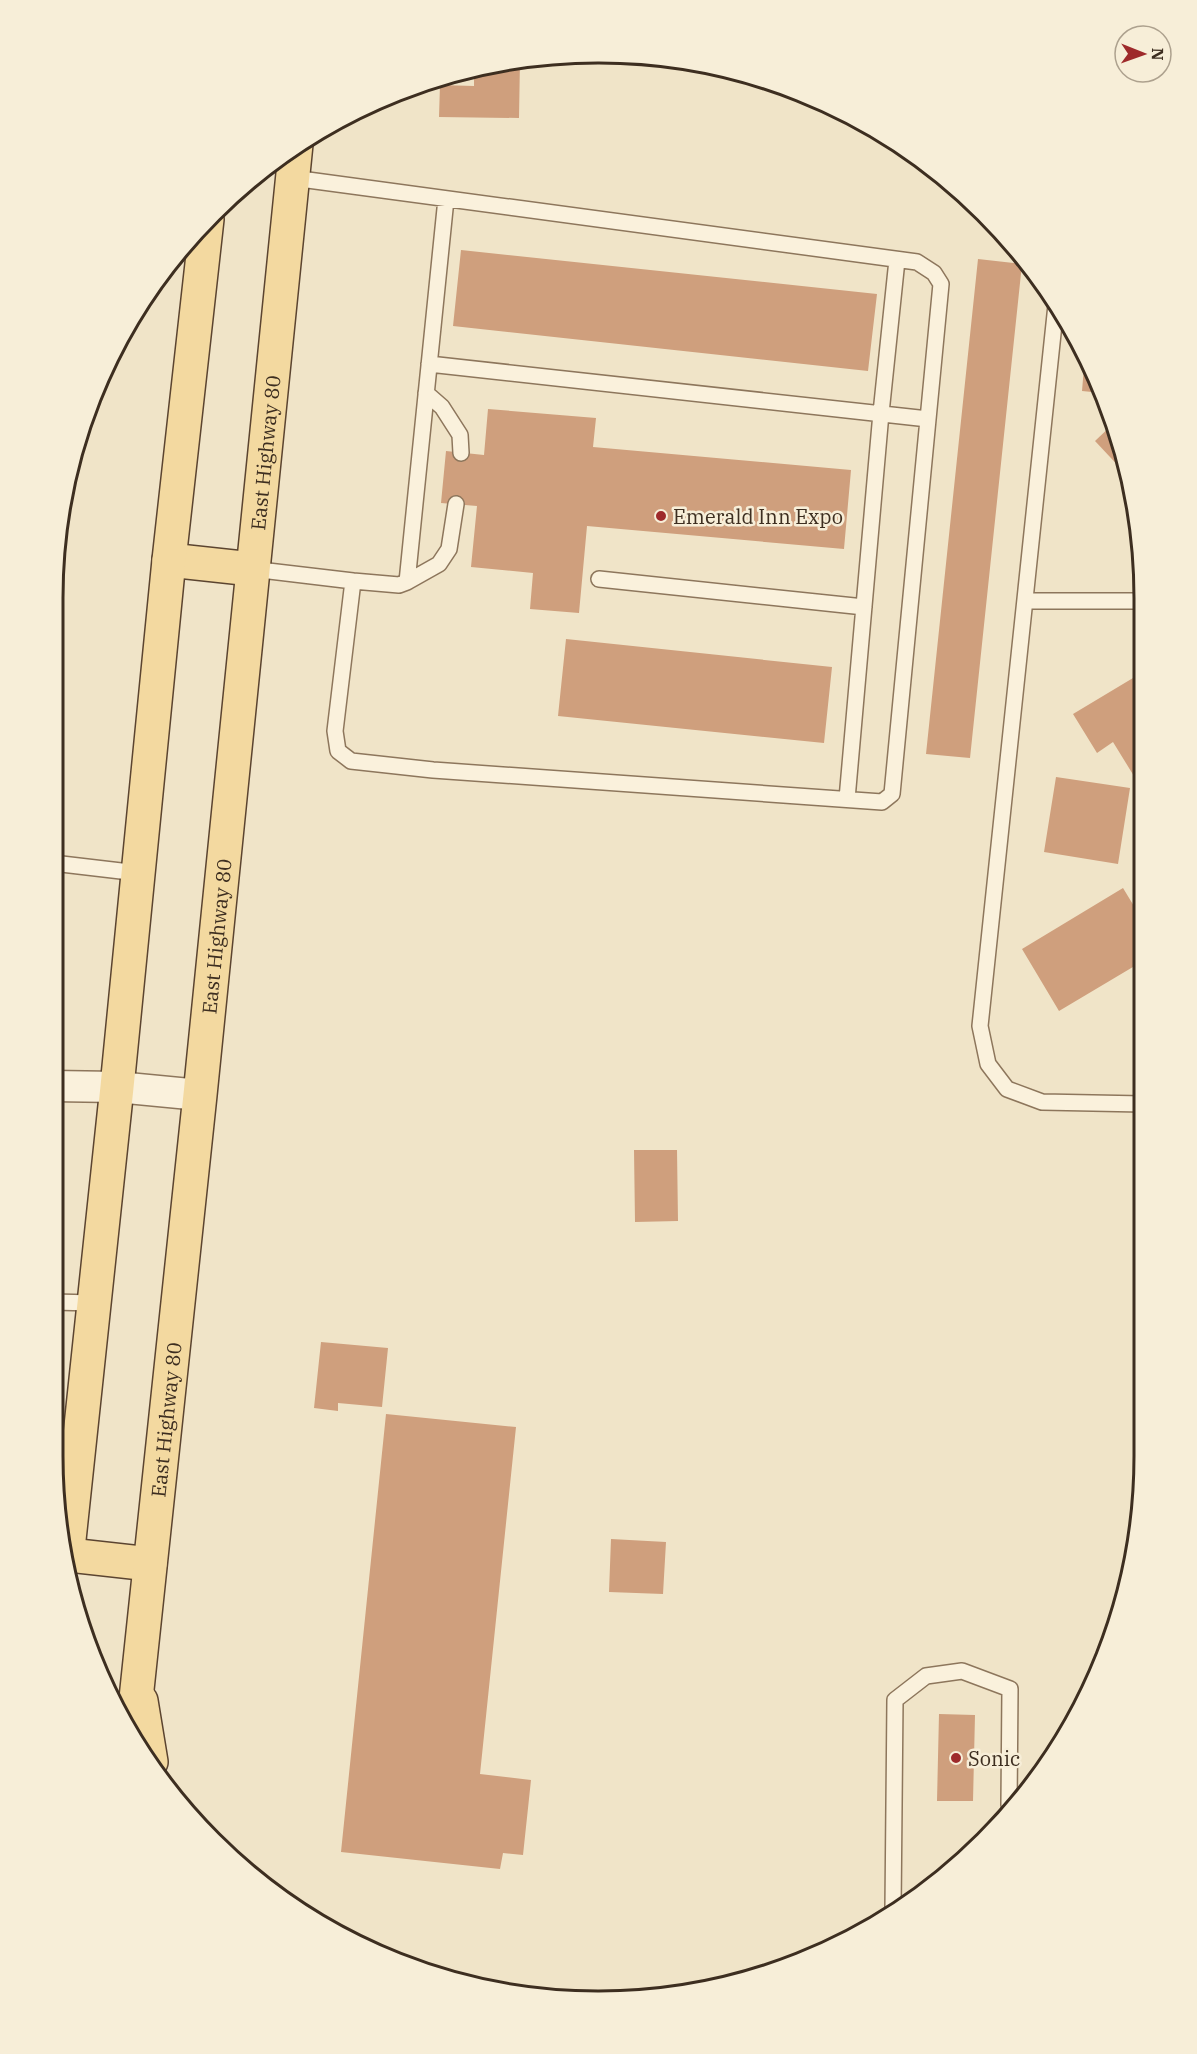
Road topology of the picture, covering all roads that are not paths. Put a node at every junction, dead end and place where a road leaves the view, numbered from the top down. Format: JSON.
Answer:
{"nodes":[{"id":1,"x":295,"y":158,"type":"edge"},
{"id":2,"x":293,"y":178,"type":"junction"},
{"id":3,"x":446,"y":199,"type":"junction"},
{"id":4,"x":201,"y":239,"type":"edge"},
{"id":5,"x":897,"y":260,"type":"junction"},
{"id":6,"x":1055,"y":319,"type":"edge"},
{"id":7,"x":429,"y":364,"type":"junction"},
{"id":8,"x":426,"y":393,"type":"junction"},
{"id":9,"x":881,"y":413,"type":"junction"},
{"id":10,"x":928,"y":418,"type":"junction"},
{"id":11,"x":461,"y":453,"type":"dead end"},
{"id":12,"x":456,"y":504,"type":"dead end"},
{"id":13,"x":169,"y":560,"type":"junction"},
{"id":14,"x":252,"y":569,"type":"junction"},
{"id":15,"x":599,"y":579,"type":"dead end"},
{"id":16,"x":353,"y":581,"type":"junction"},
{"id":17,"x":407,"y":582,"type":"junction"},
{"id":18,"x":1025,"y":601,"type":"junction"},
{"id":19,"x":1134,"y":602,"type":"edge"},
{"id":20,"x":864,"y":607,"type":"junction"},
{"id":21,"x":847,"y":799,"type":"junction"},
{"id":22,"x":63,"y":864,"type":"edge"},
{"id":23,"x":138,"y":873,"type":"junction"},
{"id":24,"x":63,"y":1086,"type":"edge"},
{"id":25,"x":117,"y":1087,"type":"junction"},
{"id":26,"x":200,"y":1095,"type":"junction"},
{"id":27,"x":1134,"y":1104,"type":"edge"},
{"id":28,"x":63,"y":1302,"type":"edge"},
{"id":29,"x":94,"y":1303,"type":"junction"},
{"id":30,"x":69,"y":1535,"type":"edge"},
{"id":31,"x":72,"y":1555,"type":"edge"},
{"id":32,"x":150,"y":1564,"type":"junction"},
{"id":33,"x":138,"y":1682,"type":"junction"},
{"id":34,"x":134,"y":1721,"type":"edge"},
{"id":35,"x":148,"y":1745,"type":"edge"},
{"id":36,"x":1009,"y":1799,"type":"edge"},
{"id":37,"x":893,"y":1903,"type":"edge"}],
"edges":[{"from":1,"to":2,"type":"main road","name":"East Highway 80"},
{"from":2,"to":3,"type":"lane"},
{"from":2,"to":14,"type":"main road","name":"East Highway 80"},
{"from":3,"to":5,"type":"lane"},
{"from":3,"to":7,"type":"lane"},
{"from":4,"to":13,"type":"main road"},
{"from":5,"to":9,"type":"lane"},
{"from":5,"to":10,"type":"lane"},
{"from":6,"to":18,"type":"lane"},
{"from":7,"to":8,"type":"lane"},
{"from":7,"to":9,"type":"lane"},
{"from":8,"to":11,"type":"lane"},
{"from":8,"to":17,"type":"lane"},
{"from":9,"to":10,"type":"lane"},
{"from":9,"to":20,"type":"lane"},
{"from":10,"to":21,"type":"lane"},
{"from":12,"to":17,"type":"lane"},
{"from":13,"to":14,"type":"main road"},
{"from":13,"to":23,"type":"main road"},
{"from":14,"to":16,"type":"lane"},
{"from":14,"to":26,"type":"main road","name":"East Highway 80"},
{"from":15,"to":20,"type":"lane"},
{"from":16,"to":17,"type":"lane"},
{"from":16,"to":21,"type":"lane"},
{"from":18,"to":19,"type":"lane"},
{"from":18,"to":27,"type":"lane"},
{"from":20,"to":21,"type":"lane"},
{"from":22,"to":23,"type":"lane"},
{"from":23,"to":25,"type":"main road"},
{"from":24,"to":25,"type":"street"},
{"from":25,"to":26,"type":"street"},
{"from":25,"to":29,"type":"main road"},
{"from":26,"to":32,"type":"main road","name":"East Highway 80"},
{"from":28,"to":29,"type":"lane"},
{"from":29,"to":30,"type":"main road"},
{"from":31,"to":32,"type":"main road"},
{"from":32,"to":33,"type":"main road","name":"East Highway 80"},
{"from":33,"to":34,"type":"main road","name":"East Highway 80"},
{"from":33,"to":35,"type":"main road"},
{"from":36,"to":37,"type":"lane"}]}
